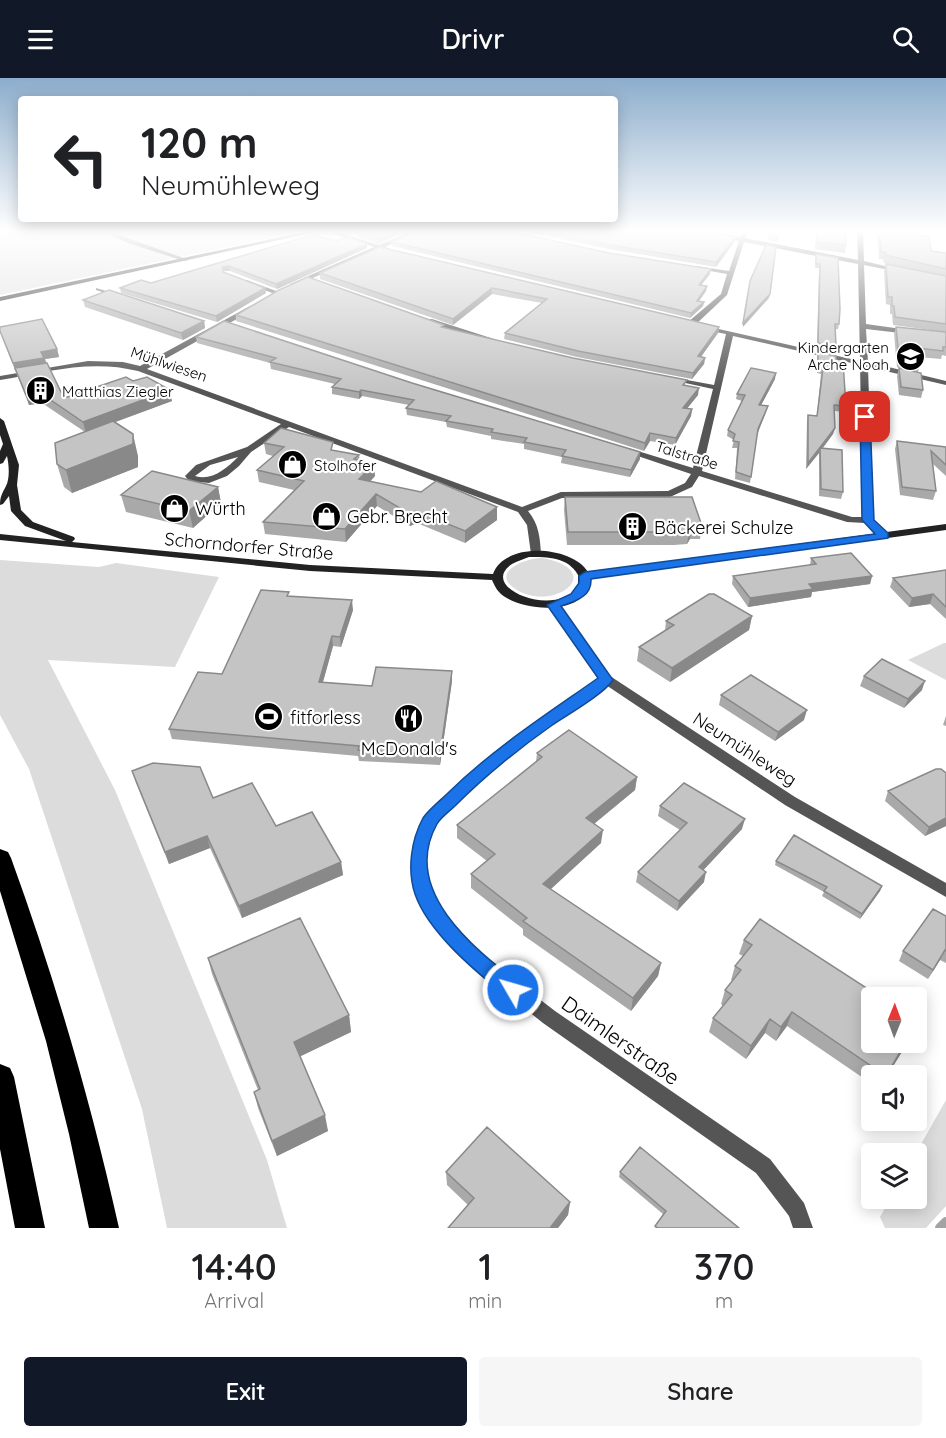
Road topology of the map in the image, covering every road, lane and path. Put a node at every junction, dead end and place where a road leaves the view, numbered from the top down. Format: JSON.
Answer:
{"nodes":[{"id":1,"x":73,"y":284,"type":"edge"},
{"id":2,"x":252,"y":284,"type":"edge"},
{"id":3,"x":295,"y":284,"type":"edge"},
{"id":4,"x":727,"y":284,"type":"edge"},
{"id":5,"x":860,"y":284,"type":"edge"},
{"id":6,"x":99,"y":289,"type":"dead end"},
{"id":7,"x":277,"y":293,"type":"junction"},
{"id":8,"x":266,"y":298,"type":"edge"},
{"id":9,"x":0,"y":299,"type":"edge"},
{"id":10,"x":130,"y":299,"type":"edge"},
{"id":11,"x":256,"y":304,"type":"edge"},
{"id":12,"x":420,"y":318,"type":"edge"},
{"id":13,"x":680,"y":321,"type":"edge"},
{"id":14,"x":205,"y":323,"type":"edge"},
{"id":15,"x":220,"y":324,"type":"junction"},
{"id":16,"x":691,"y":324,"type":"junction"},
{"id":17,"x":235,"y":325,"type":"edge"},
{"id":18,"x":862,"y":326,"type":"junction"},
{"id":19,"x":914,"y":332,"type":"edge"},
{"id":20,"x":730,"y":333,"type":"junction"},
{"id":21,"x":509,"y":345,"type":"edge"},
{"id":22,"x":863,"y":363,"type":"junction"},
{"id":23,"x":141,"y":369,"type":"junction"},
{"id":24,"x":660,"y":377,"type":"edge"},
{"id":25,"x":0,"y":378,"type":"edge"},
{"id":26,"x":946,"y":383,"type":"edge"},
{"id":27,"x":718,"y":388,"type":"junction"},
{"id":28,"x":0,"y":420,"type":"edge"},
{"id":29,"x":288,"y":423,"type":"junction"},
{"id":30,"x":8,"y":443,"type":"junction"},
{"id":31,"x":618,"y":448,"type":"edge"},
{"id":32,"x":247,"y":451,"type":"junction"},
{"id":33,"x":0,"y":461,"type":"edge"},
{"id":34,"x":697,"y":472,"type":"junction"},
{"id":35,"x":12,"y":485,"type":"junction"},
{"id":36,"x":0,"y":502,"type":"edge"},
{"id":37,"x":522,"y":510,"type":"junction"},
{"id":38,"x":868,"y":520,"type":"junction"},
{"id":39,"x":946,"y":527,"type":"edge"},
{"id":40,"x":884,"y":536,"type":"junction"},
{"id":41,"x":0,"y":537,"type":"edge"},
{"id":42,"x":106,"y":548,"type":"junction"},
{"id":43,"x":536,"y":554,"type":"junction"},
{"id":44,"x":585,"y":576,"type":"junction"},
{"id":45,"x":496,"y":577,"type":"junction"},
{"id":46,"x":553,"y":605,"type":"junction"},
{"id":47,"x":606,"y":680,"type":"junction"},
{"id":48,"x":0,"y":858,"type":"edge"},
{"id":49,"x":946,"y":891,"type":"edge"},
{"id":50,"x":0,"y":1077,"type":"edge"},
{"id":51,"x":30,"y":1228,"type":"edge"},
{"id":52,"x":104,"y":1228,"type":"edge"},
{"id":53,"x":803,"y":1228,"type":"edge"}],
"edges":[{"from":1,"to":9,"type":"street"},
{"from":2,"to":7,"type":"street"},
{"from":3,"to":7,"type":"street"},
{"from":4,"to":16,"type":"street"},
{"from":5,"to":18,"type":"street"},
{"from":6,"to":10,"type":"street"},
{"from":7,"to":8,"type":"street"},
{"from":11,"to":15,"type":"street"},
{"from":12,"to":21,"type":"street"},
{"from":13,"to":16,"type":"street"},
{"from":14,"to":15,"type":"street"},
{"from":15,"to":17,"type":"street"},
{"from":15,"to":23,"type":"street"},
{"from":16,"to":20,"type":"street"},
{"from":18,"to":19,"type":"street"},
{"from":18,"to":22,"type":"street"},
{"from":20,"to":22,"type":"street"},
{"from":20,"to":27,"type":"street"},
{"from":22,"to":26,"type":"street"},
{"from":22,"to":38,"type":"street"},
{"from":23,"to":25,"type":"street","name":"Mühlwiesen"},
{"from":23,"to":29,"type":"street","name":"Mühlwiesen"},
{"from":24,"to":27,"type":"street"},
{"from":27,"to":34,"type":"street"},
{"from":28,"to":30,"type":"street"},
{"from":29,"to":32,"type":"street"},
{"from":29,"to":37,"type":"street","name":"Mühlwiesen"},
{"from":30,"to":33,"type":"street"},
{"from":30,"to":35,"type":"street"},
{"from":31,"to":34,"type":"street","name":"Talstraße"},
{"from":32,"to":32,"type":"street"},
{"from":34,"to":37,"type":"street"},
{"from":34,"to":38,"type":"street","name":"Talstraße"},
{"from":35,"to":36,"type":"street"},
{"from":35,"to":42,"type":"street"},
{"from":37,"to":43,"type":"street"},
{"from":38,"to":40,"type":"street"},
{"from":39,"to":40,"type":"street"},
{"from":40,"to":44,"type":"street"},
{"from":41,"to":42,"type":"street","name":"Schorndorfer Straße"},
{"from":42,"to":45,"type":"street","name":"Schorndorfer Straße"},
{"from":43,"to":44,"type":"street"},
{"from":43,"to":45,"type":"street"},
{"from":44,"to":46,"type":"street"},
{"from":45,"to":46,"type":"street"},
{"from":46,"to":47,"type":"street","name":"Neumühleweg"},
{"from":47,"to":49,"type":"street","name":"Neumühleweg"},
{"from":47,"to":53,"type":"street","name":"Daimlerstraße"},
{"from":48,"to":52,"type":"highway"},
{"from":50,"to":51,"type":"highway"}]}
